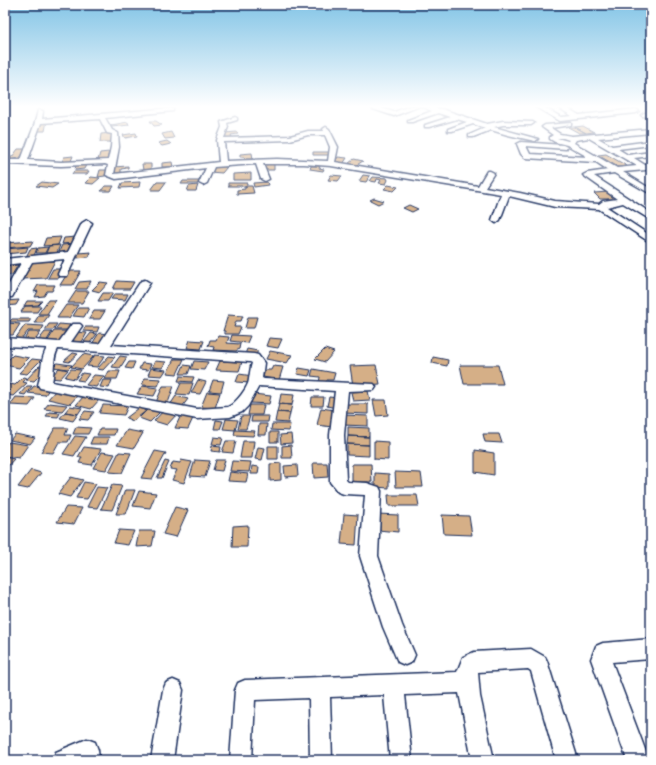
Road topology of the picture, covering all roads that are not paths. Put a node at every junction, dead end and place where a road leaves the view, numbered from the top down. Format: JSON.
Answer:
{"nodes":[{"id":1,"x":521,"y":141,"type":"edge"},
{"id":2,"x":31,"y":142,"type":"edge"},
{"id":3,"x":115,"y":142,"type":"edge"},
{"id":4,"x":220,"y":142,"type":"edge"},
{"id":5,"x":332,"y":142,"type":"edge"},
{"id":6,"x":527,"y":142,"type":"edge"},
{"id":7,"x":571,"y":142,"type":"edge"},
{"id":8,"x":600,"y":142,"type":"edge"},
{"id":9,"x":651,"y":143,"type":"edge"},
{"id":10,"x":577,"y":148,"type":"junction"},
{"id":11,"x":611,"y":148,"type":"junction"},
{"id":12,"x":651,"y":154,"type":"edge"},
{"id":13,"x":627,"y":157,"type":"junction"},
{"id":14,"x":596,"y":160,"type":"junction"},
{"id":15,"x":5,"y":162,"type":"edge"},
{"id":16,"x":24,"y":162,"type":"junction"},
{"id":17,"x":259,"y":162,"type":"junction"},
{"id":18,"x":111,"y":163,"type":"junction"},
{"id":19,"x":223,"y":164,"type":"junction"},
{"id":20,"x":331,"y":164,"type":"junction"},
{"id":21,"x":211,"y":165,"type":"junction"},
{"id":22,"x":649,"y":168,"type":"edge"},
{"id":23,"x":615,"y":170,"type":"junction"},
{"id":24,"x":490,"y":173,"type":"dead end"},
{"id":25,"x":265,"y":178,"type":"dead end"},
{"id":26,"x":203,"y":183,"type":"dead end"},
{"id":27,"x":480,"y":189,"type":"junction"},
{"id":28,"x":651,"y":192,"type":"edge"},
{"id":29,"x":506,"y":193,"type":"junction"},
{"id":30,"x":624,"y":200,"type":"junction"},
{"id":31,"x":601,"y":207,"type":"junction"},
{"id":32,"x":651,"y":217,"type":"edge"},
{"id":33,"x":496,"y":220,"type":"dead end"},
{"id":34,"x":87,"y":224,"type":"dead end"},
{"id":35,"x":651,"y":240,"type":"edge"},
{"id":36,"x":72,"y":255,"type":"junction"},
{"id":37,"x":28,"y":260,"type":"junction"},
{"id":38,"x":5,"y":262,"type":"edge"},
{"id":39,"x":63,"y":274,"type":"dead end"},
{"id":40,"x":145,"y":282,"type":"dead end"},
{"id":41,"x":8,"y":295,"type":"dead end"},
{"id":42,"x":76,"y":326,"type":"dead end"},
{"id":43,"x":5,"y":342,"type":"edge"},
{"id":44,"x":58,"y":345,"type":"junction"},
{"id":45,"x":102,"y":349,"type":"junction"},
{"id":46,"x":256,"y":380,"type":"junction"},
{"id":47,"x":342,"y":387,"type":"junction"},
{"id":48,"x":369,"y":387,"type":"dead end"},
{"id":49,"x":651,"y":649,"type":"edge"},
{"id":50,"x":405,"y":655,"type":"dead end"},
{"id":51,"x":467,"y":682,"type":"junction"},
{"id":52,"x":393,"y":684,"type":"junction"},
{"id":53,"x":319,"y":687,"type":"junction"},
{"id":54,"x":173,"y":690,"type":"dead end"},
{"id":55,"x":64,"y":760,"type":"edge"},
{"id":56,"x":88,"y":760,"type":"edge"},
{"id":57,"x":162,"y":760,"type":"edge"},
{"id":58,"x":241,"y":760,"type":"edge"},
{"id":59,"x":321,"y":760,"type":"edge"},
{"id":60,"x":401,"y":760,"type":"edge"},
{"id":61,"x":483,"y":760,"type":"edge"},
{"id":62,"x":567,"y":760,"type":"edge"},
{"id":63,"x":638,"y":760,"type":"edge"}],
"edges":[{"from":1,"to":14,"type":"street"},
{"from":2,"to":16,"type":"street"},
{"from":3,"to":18,"type":"street"},
{"from":4,"to":19,"type":"street"},
{"from":5,"to":20,"type":"street"},
{"from":6,"to":10,"type":"street"},
{"from":7,"to":10,"type":"street"},
{"from":8,"to":11,"type":"street"},
{"from":9,"to":11,"type":"street"},
{"from":10,"to":14,"type":"street"},
{"from":11,"to":13,"type":"street"},
{"from":12,"to":13,"type":"street"},
{"from":13,"to":22,"type":"street"},
{"from":14,"to":23,"type":"street"},
{"from":15,"to":16,"type":"street"},
{"from":16,"to":18,"type":"street"},
{"from":17,"to":19,"type":"street"},
{"from":17,"to":20,"type":"street"},
{"from":17,"to":25,"type":"street"},
{"from":18,"to":21,"type":"street"},
{"from":19,"to":21,"type":"street"},
{"from":20,"to":27,"type":"street"},
{"from":21,"to":26,"type":"street"},
{"from":22,"to":23,"type":"street"},
{"from":23,"to":28,"type":"street"},
{"from":23,"to":30,"type":"street"},
{"from":24,"to":27,"type":"street"},
{"from":27,"to":29,"type":"street"},
{"from":29,"to":31,"type":"street"},
{"from":29,"to":33,"type":"street"},
{"from":30,"to":31,"type":"street"},
{"from":30,"to":32,"type":"street"},
{"from":31,"to":35,"type":"street"},
{"from":34,"to":36,"type":"street"},
{"from":36,"to":37,"type":"street"},
{"from":36,"to":39,"type":"street"},
{"from":37,"to":38,"type":"street"},
{"from":37,"to":41,"type":"street"},
{"from":40,"to":45,"type":"street"},
{"from":42,"to":44,"type":"street"},
{"from":43,"to":44,"type":"street"},
{"from":44,"to":45,"type":"street"},
{"from":44,"to":46,"type":"street"},
{"from":45,"to":46,"type":"street"},
{"from":46,"to":47,"type":"street"},
{"from":47,"to":48,"type":"street"},
{"from":47,"to":50,"type":"street"},
{"from":49,"to":63,"type":"street"},
{"from":51,"to":52,"type":"street"},
{"from":51,"to":61,"type":"street"},
{"from":51,"to":62,"type":"street"},
{"from":52,"to":53,"type":"street"},
{"from":52,"to":60,"type":"street"},
{"from":53,"to":58,"type":"street"},
{"from":53,"to":59,"type":"street"},
{"from":54,"to":57,"type":"street"},
{"from":55,"to":56,"type":"street"}]}
